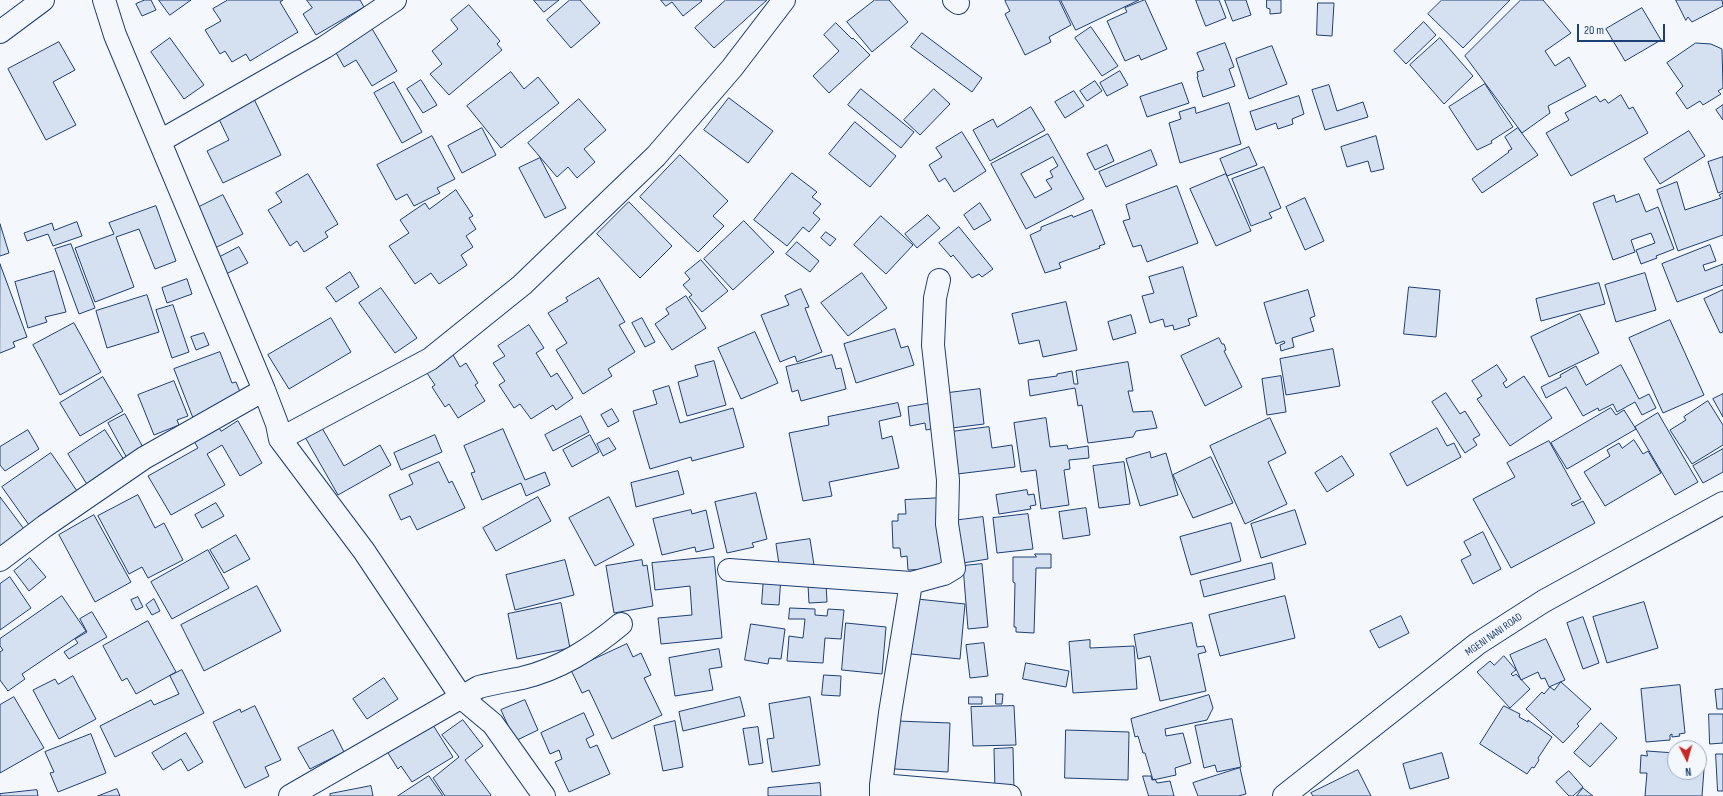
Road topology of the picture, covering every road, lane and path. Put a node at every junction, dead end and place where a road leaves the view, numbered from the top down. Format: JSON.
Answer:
{"nodes":[{"id":1,"x":42,"y":0,"type":"edge"},
{"id":2,"x":104,"y":0,"type":"edge"},
{"id":3,"x":395,"y":0,"type":"edge"},
{"id":4,"x":784,"y":0,"type":"edge"},
{"id":5,"x":0,"y":32,"type":"edge"},
{"id":6,"x":160,"y":141,"type":"junction"},
{"id":7,"x":939,"y":280,"type":"dead end"},
{"id":8,"x":264,"y":390,"type":"junction"},
{"id":9,"x":280,"y":438,"type":"junction"},
{"id":10,"x":1723,"y":503,"type":"edge"},
{"id":11,"x":0,"y":560,"type":"edge"},
{"id":12,"x":729,"y":570,"type":"dead end"},
{"id":13,"x":911,"y":583,"type":"junction"},
{"id":14,"x":621,"y":624,"type":"dead end"},
{"id":15,"x":462,"y":698,"type":"junction"},
{"id":16,"x":881,"y":791,"type":"edge"},
{"id":17,"x":290,"y":796,"type":"edge"},
{"id":18,"x":544,"y":796,"type":"edge"},
{"id":19,"x":1010,"y":796,"type":"edge"},
{"id":20,"x":1284,"y":796,"type":"edge"}],
"edges":[{"from":1,"to":5,"type":"street"},
{"from":2,"to":6,"type":"street"},
{"from":3,"to":6,"type":"street"},
{"from":4,"to":9,"type":"street"},
{"from":6,"to":8,"type":"street"},
{"from":7,"to":13,"type":"street"},
{"from":8,"to":9,"type":"street"},
{"from":8,"to":11,"type":"street"},
{"from":9,"to":15,"type":"street"},
{"from":10,"to":20,"type":"street","name":"MGENI NANI ROAD"},
{"from":12,"to":13,"type":"street"},
{"from":13,"to":16,"type":"street"},
{"from":14,"to":15,"type":"street"},
{"from":15,"to":17,"type":"street"},
{"from":15,"to":18,"type":"street"},
{"from":16,"to":19,"type":"street"}]}
